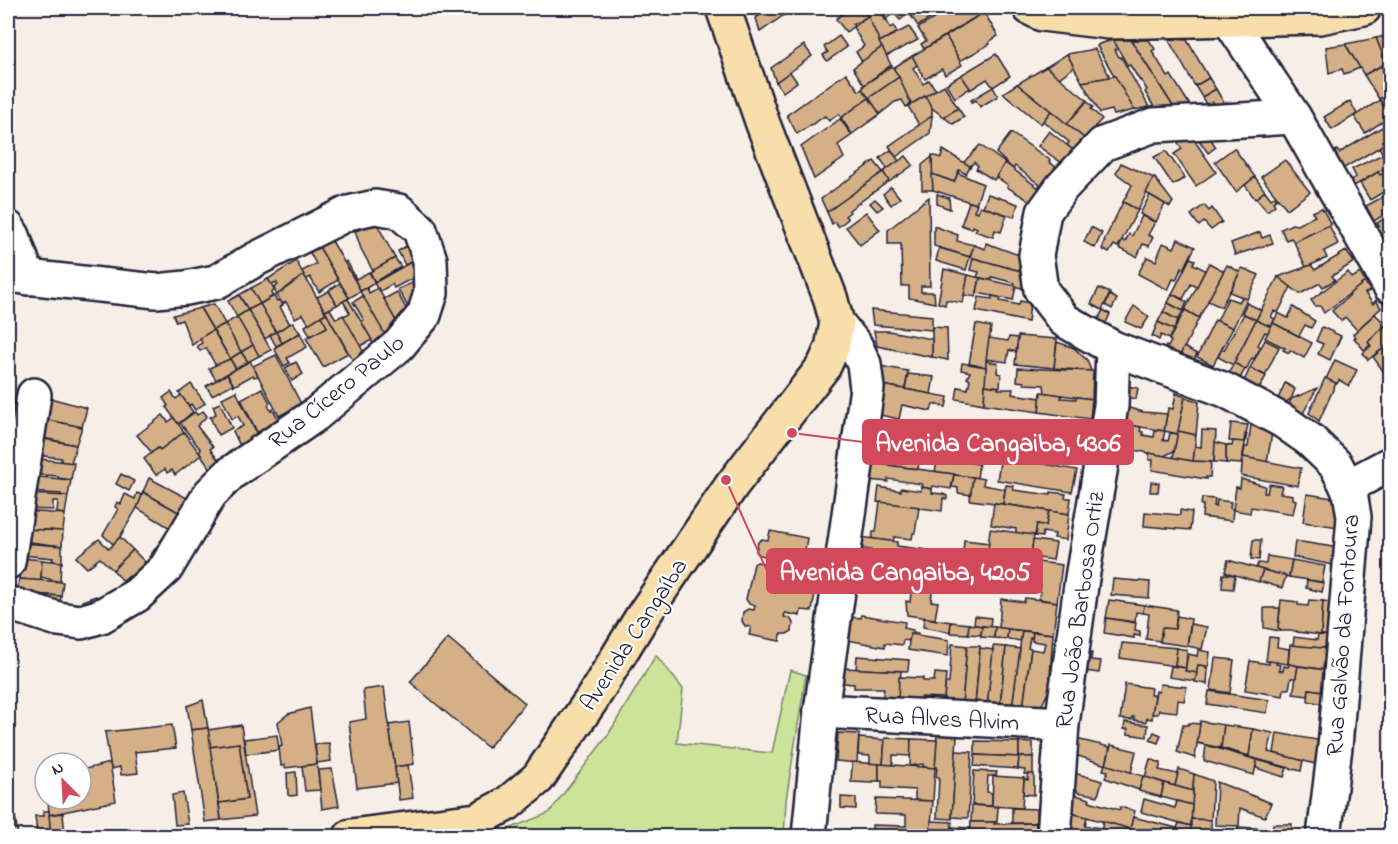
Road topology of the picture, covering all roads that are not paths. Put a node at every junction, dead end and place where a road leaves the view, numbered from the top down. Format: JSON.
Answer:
{"nodes":[{"id":1,"x":723,"y":8,"type":"edge"},
{"id":2,"x":1030,"y":8,"type":"edge"},
{"id":3,"x":1364,"y":8,"type":"edge"},
{"id":4,"x":1228,"y":18,"type":"junction"},
{"id":5,"x":1294,"y":117,"type":"junction"},
{"id":6,"x":8,"y":228,"type":"edge"},
{"id":7,"x":18,"y":276,"type":"edge"},
{"id":8,"x":1390,"y":286,"type":"edge"},
{"id":9,"x":837,"y":323,"type":"junction"},
{"id":10,"x":1113,"y":348,"type":"junction"},
{"id":11,"x":824,"y":366,"type":"junction"},
{"id":12,"x":867,"y":388,"type":"junction"},
{"id":13,"x":34,"y":395,"type":"dead end"},
{"id":14,"x":1390,"y":464,"type":"edge"},
{"id":15,"x":1347,"y":487,"type":"junction"},
{"id":16,"x":8,"y":562,"type":"edge"},
{"id":17,"x":8,"y":603,"type":"edge"},
{"id":18,"x":821,"y":711,"type":"junction"},
{"id":19,"x":1062,"y":724,"type":"junction"},
{"id":20,"x":810,"y":821,"type":"edge"},
{"id":21,"x":351,"y":837,"type":"edge"},
{"id":22,"x":790,"y":837,"type":"edge"},
{"id":23,"x":1054,"y":837,"type":"edge"},
{"id":24,"x":1324,"y":837,"type":"edge"}],
"edges":[{"from":1,"to":9,"type":"main road"},
{"from":2,"to":4,"type":"main road"},
{"from":3,"to":4,"type":"main road"},
{"from":4,"to":5,"type":"street"},
{"from":5,"to":8,"type":"street"},
{"from":5,"to":10,"type":"street","name":"Rua Galvão da Fontoura"},
{"from":6,"to":7,"type":"street"},
{"from":7,"to":17,"type":"street","name":"Rua Cícero Paulo"},
{"from":9,"to":11,"type":"main road","name":"Avenida Cangaíba"},
{"from":9,"to":12,"type":"street"},
{"from":10,"to":15,"type":"street","name":"Rua Galvão da Fontoura"},
{"from":10,"to":19,"type":"street","name":"Rua João Barbosa Ortiz"},
{"from":11,"to":12,"type":"street"},
{"from":11,"to":21,"type":"main road","name":"Avenida Cangaíba"},
{"from":12,"to":18,"type":"street"},
{"from":13,"to":16,"type":"street"},
{"from":14,"to":15,"type":"street"},
{"from":15,"to":24,"type":"street","name":"Rua Galvão da Fontoura"},
{"from":18,"to":19,"type":"street","name":"Rua Alves Alvim"},
{"from":18,"to":20,"type":"street"},
{"from":19,"to":23,"type":"street","name":"Rua João Barbosa Ortiz"},
{"from":20,"to":22,"type":"street"}]}
